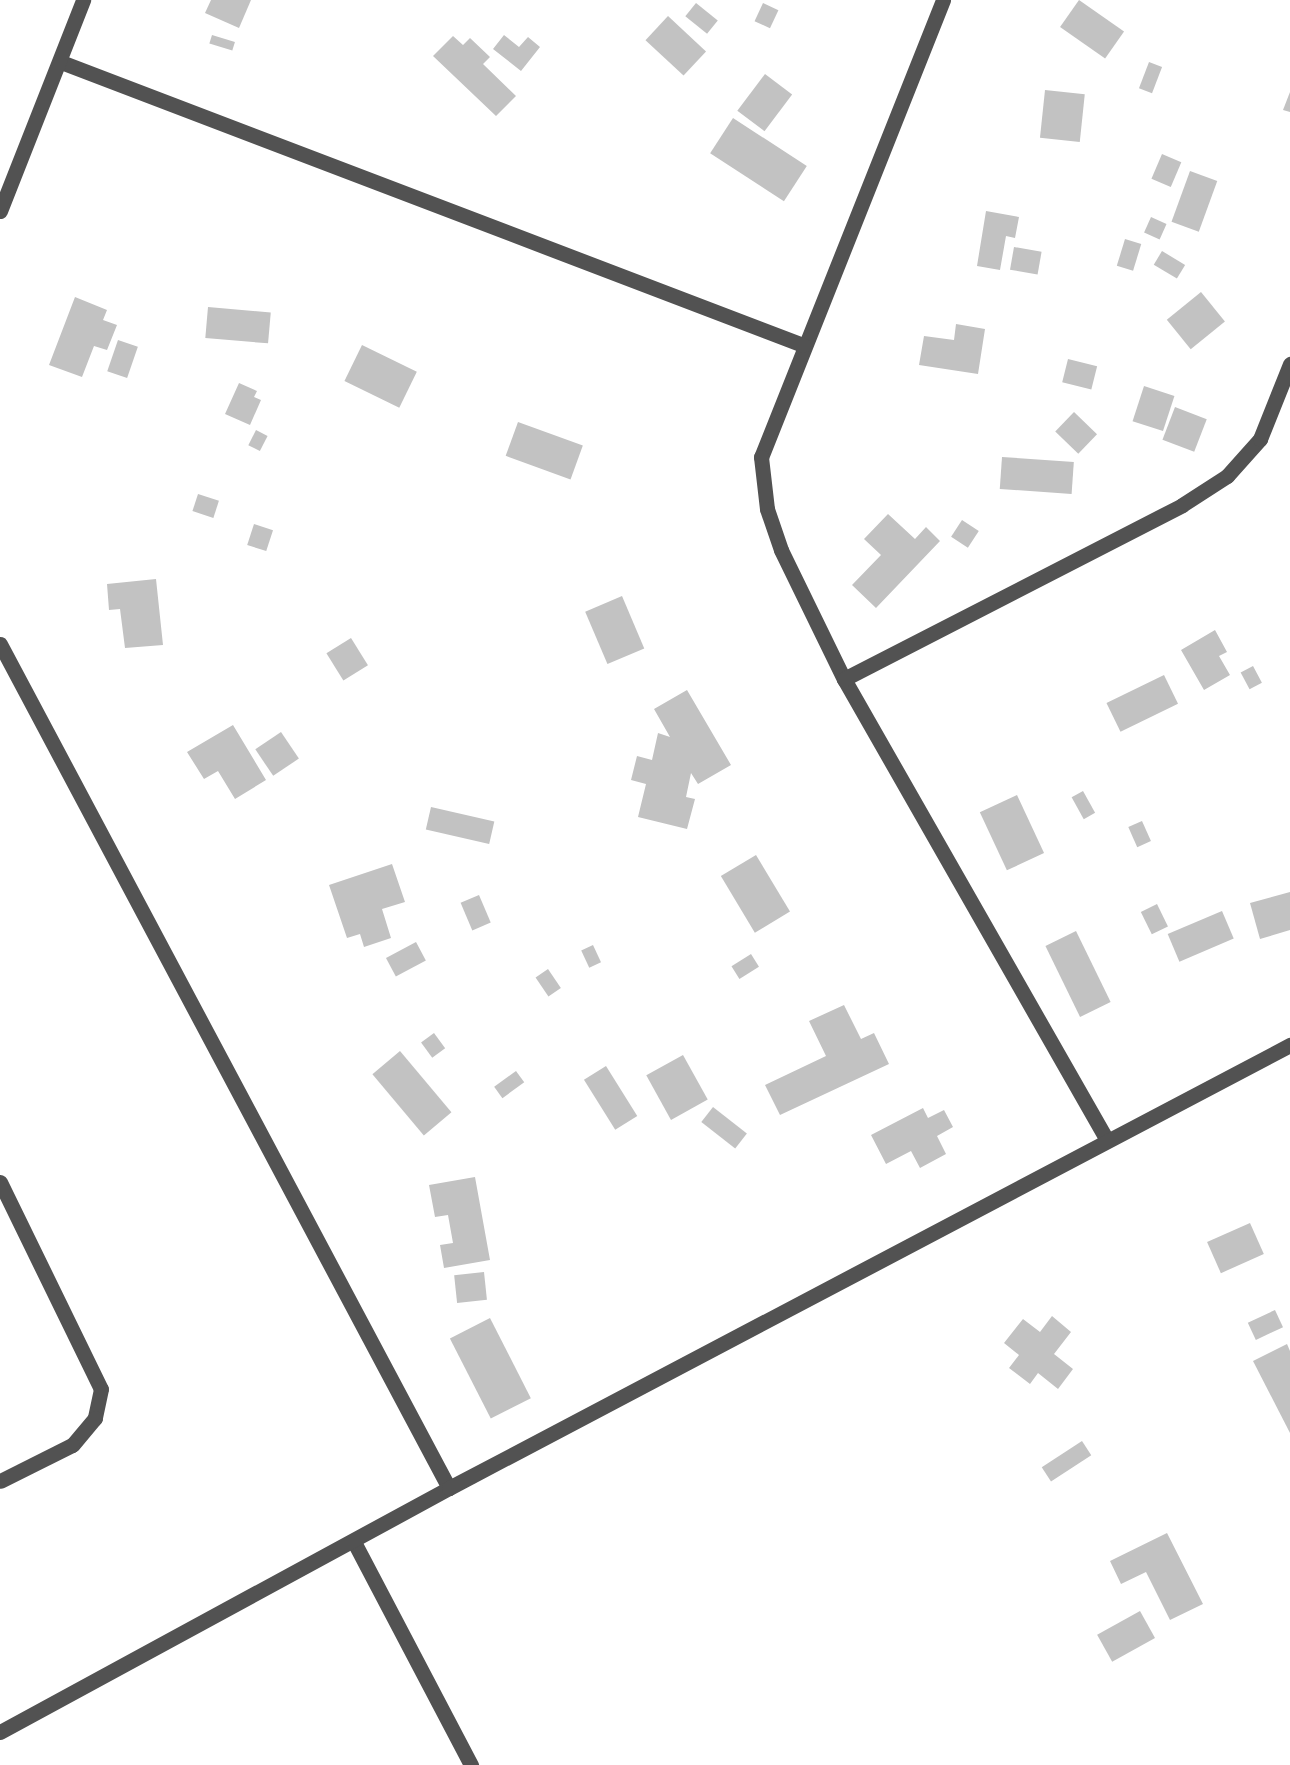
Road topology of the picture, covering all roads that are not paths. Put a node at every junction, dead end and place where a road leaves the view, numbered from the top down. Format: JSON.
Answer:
{"nodes":[{"id":1,"x":82,"y":0,"type":"edge"},
{"id":2,"x":943,"y":0,"type":"edge"},
{"id":3,"x":61,"y":62,"type":"junction"},
{"id":4,"x":0,"y":211,"type":"edge"},
{"id":5,"x":803,"y":345,"type":"junction"},
{"id":6,"x":1290,"y":364,"type":"edge"},
{"id":7,"x":0,"y":644,"type":"edge"},
{"id":8,"x":844,"y":679,"type":"junction"},
{"id":9,"x":1290,"y":1045,"type":"edge"},
{"id":10,"x":1107,"y":1140,"type":"junction"},
{"id":11,"x":0,"y":1182,"type":"edge"},
{"id":12,"x":0,"y":1481,"type":"edge"},
{"id":13,"x":449,"y":1488,"type":"junction"},
{"id":14,"x":354,"y":1542,"type":"junction"},
{"id":15,"x":0,"y":1732,"type":"edge"},
{"id":16,"x":471,"y":1765,"type":"edge"}],
"edges":[{"from":1,"to":3,"type":"street"},
{"from":2,"to":5,"type":"street"},
{"from":3,"to":4,"type":"street"},
{"from":3,"to":5,"type":"street"},
{"from":5,"to":8,"type":"street"},
{"from":6,"to":8,"type":"street"},
{"from":7,"to":13,"type":"street"},
{"from":8,"to":10,"type":"street"},
{"from":9,"to":10,"type":"street"},
{"from":10,"to":13,"type":"street"},
{"from":11,"to":12,"type":"street"},
{"from":13,"to":14,"type":"street"},
{"from":14,"to":15,"type":"street"},
{"from":14,"to":16,"type":"street"}]}
